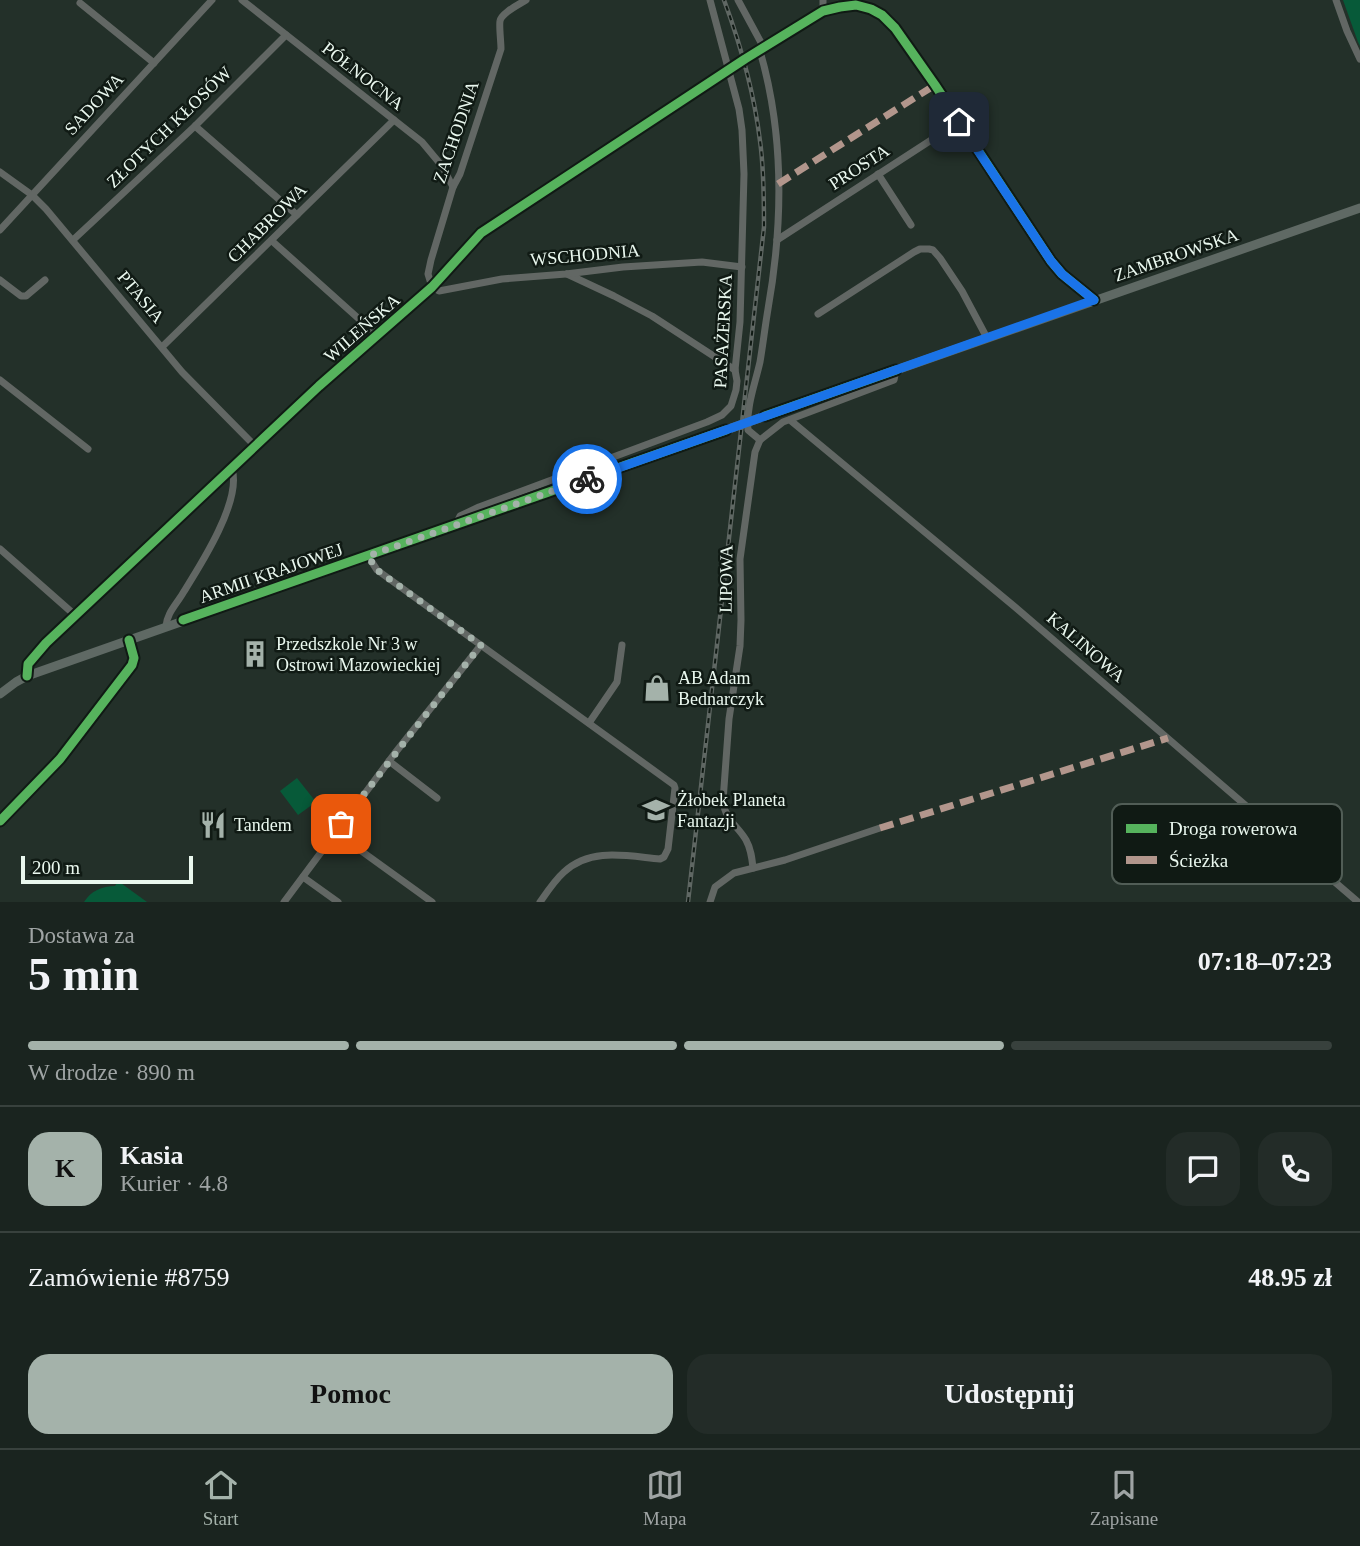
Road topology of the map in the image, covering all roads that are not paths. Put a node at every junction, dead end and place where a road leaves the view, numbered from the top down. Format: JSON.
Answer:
{"nodes":[{"id":1,"x":212,"y":0,"type":"edge"},
{"id":2,"x":242,"y":0,"type":"edge"},
{"id":3,"x":526,"y":0,"type":"edge"},
{"id":4,"x":710,"y":0,"type":"edge"},
{"id":5,"x":738,"y":0,"type":"edge"},
{"id":6,"x":823,"y":0,"type":"edge"},
{"id":7,"x":1336,"y":0,"type":"edge"},
{"id":8,"x":80,"y":2,"type":"dead end"},
{"id":9,"x":823,"y":11,"type":"junction"},
{"id":10,"x":286,"y":35,"type":"junction"},
{"id":11,"x":762,"y":49,"type":"junction"},
{"id":12,"x":1360,"y":59,"type":"edge"},
{"id":13,"x":154,"y":63,"type":"junction"},
{"id":14,"x":728,"y":71,"type":"junction"},
{"id":15,"x":394,"y":120,"type":"junction"},
{"id":16,"x":959,"y":122,"type":"junction"},
{"id":17,"x":195,"y":126,"type":"junction"},
{"id":18,"x":0,"y":172,"type":"edge"},
{"id":19,"x":878,"y":174,"type":"junction"},
{"id":20,"x":453,"y":187,"type":"junction"},
{"id":21,"x":32,"y":195,"type":"junction"},
{"id":22,"x":1360,"y":208,"type":"edge"},
{"id":23,"x":297,"y":215,"type":"junction"},
{"id":24,"x":911,"y":225,"type":"dead end"},
{"id":25,"x":0,"y":230,"type":"edge"},
{"id":26,"x":73,"y":240,"type":"junction"},
{"id":27,"x":777,"y":240,"type":"junction"},
{"id":28,"x":272,"y":241,"type":"junction"},
{"id":29,"x":742,"y":267,"type":"junction"},
{"id":30,"x":566,"y":274,"type":"junction"},
{"id":31,"x":0,"y":280,"type":"edge"},
{"id":32,"x":45,"y":280,"type":"dead end"},
{"id":33,"x":432,"y":287,"type":"junction"},
{"id":34,"x":1094,"y":300,"type":"junction"},
{"id":35,"x":818,"y":314,"type":"dead end"},
{"id":36,"x":378,"y":336,"type":"junction"},
{"id":37,"x":987,"y":338,"type":"junction"},
{"id":38,"x":163,"y":347,"type":"junction"},
{"id":39,"x":735,"y":370,"type":"junction"},
{"id":40,"x":896,"y":370,"type":"junction"},
{"id":41,"x":0,"y":380,"type":"edge"},
{"id":42,"x":790,"y":420,"type":"junction"},
{"id":43,"x":726,"y":430,"type":"joint"},
{"id":44,"x":760,"y":440,"type":"junction"},
{"id":45,"x":256,"y":447,"type":"junction"},
{"id":46,"x":88,"y":449,"type":"dead end"},
{"id":47,"x":232,"y":469,"type":"junction"},
{"id":48,"x":456,"y":524,"type":"junction"},
{"id":49,"x":0,"y":549,"type":"edge"},
{"id":50,"x":368,"y":556,"type":"junction"},
{"id":51,"x":76,"y":616,"type":"junction"},
{"id":52,"x":166,"y":626,"type":"junction"},
{"id":53,"x":129,"y":640,"type":"junction"},
{"id":54,"x":481,"y":645,"type":"junction"},
{"id":55,"x":622,"y":645,"type":"dead end"},
{"id":56,"x":27,"y":676,"type":"junction"},
{"id":57,"x":0,"y":694,"type":"edge"},
{"id":58,"x":589,"y":723,"type":"junction"},
{"id":59,"x":389,"y":761,"type":"junction"},
{"id":60,"x":437,"y":798,"type":"dead end"},
{"id":61,"x":1244,"y":804,"type":"edge"},
{"id":62,"x":0,"y":821,"type":"edge"},
{"id":63,"x":880,"y":828,"type":"dead end"},
{"id":64,"x":335,"y":832,"type":"junction"},
{"id":65,"x":753,"y":868,"type":"junction"},
{"id":66,"x":303,"y":877,"type":"junction"},
{"id":67,"x":1337,"y":884,"type":"edge"},
{"id":68,"x":284,"y":902,"type":"edge"},
{"id":69,"x":338,"y":902,"type":"edge"},
{"id":70,"x":432,"y":902,"type":"edge"},
{"id":71,"x":540,"y":902,"type":"edge"},
{"id":72,"x":710,"y":902,"type":"edge"},
{"id":73,"x":1358,"y":902,"type":"edge"}],
"edges":[{"from":1,"to":13,"type":"street","name":"SADOWA"},
{"from":2,"to":10,"type":"street","name":"PÓŁNOCNA"},
{"from":3,"to":20,"type":"street","name":"ZACHODNIA"},
{"from":4,"to":14,"type":"street","name":"PASAŻERSKA"},
{"from":5,"to":11,"type":"street"},
{"from":6,"to":9,"type":"street"},
{"from":7,"to":12,"type":"street"},
{"from":8,"to":13,"type":"street"},
{"from":9,"to":11,"type":"street","name":"WILEŃSKA"},
{"from":9,"to":16,"type":"street"},
{"from":10,"to":15,"type":"street","name":"PÓŁNOCNA"},
{"from":10,"to":17,"type":"street","name":"ZŁOTYCH KŁOSÓW"},
{"from":11,"to":14,"type":"street","name":"WILEŃSKA"},
{"from":11,"to":27,"type":"street"},
{"from":13,"to":21,"type":"street","name":"SADOWA"},
{"from":14,"to":29,"type":"street","name":"PASAŻERSKA"},
{"from":14,"to":33,"type":"street","name":"WILEŃSKA"},
{"from":15,"to":20,"type":"street","name":"PÓŁNOCNA"},
{"from":15,"to":23,"type":"street","name":"CHABROWA"},
{"from":16,"to":19,"type":"street","name":"PROSTA"},
{"from":16,"to":34,"type":"street"},
{"from":17,"to":23,"type":"street"},
{"from":17,"to":26,"type":"street","name":"ZŁOTYCH KŁOSÓW"},
{"from":18,"to":21,"type":"street","name":"PTASIA"},
{"from":19,"to":24,"type":"street"},
{"from":19,"to":27,"type":"street","name":"PROSTA"},
{"from":20,"to":33,"type":"street","name":"ZACHODNIA"},
{"from":21,"to":25,"type":"street","name":"SADOWA"},
{"from":21,"to":26,"type":"street","name":"PTASIA"},
{"from":22,"to":34,"type":"main road","name":"ZAMBROWSKA"},
{"from":23,"to":28,"type":"street","name":"CHABROWA"},
{"from":26,"to":38,"type":"street","name":"PTASIA"},
{"from":27,"to":44,"type":"street"},
{"from":28,"to":36,"type":"street"},
{"from":28,"to":38,"type":"street","name":"CHABROWA"},
{"from":29,"to":30,"type":"street","name":"WSCHODNIA"},
{"from":29,"to":39,"type":"street","name":"PASAŻERSKA"},
{"from":30,"to":33,"type":"street","name":"WSCHODNIA"},
{"from":30,"to":39,"type":"street"},
{"from":31,"to":32,"type":"street"},
{"from":33,"to":36,"type":"street","name":"WILEŃSKA"},
{"from":34,"to":37,"type":"main road","name":"ZAMBROWSKA"},
{"from":35,"to":37,"type":"street"},
{"from":36,"to":45,"type":"street","name":"WILEŃSKA"},
{"from":37,"to":40,"type":"main road","name":"ZAMBROWSKA"},
{"from":38,"to":45,"type":"street","name":"PTASIA"},
{"from":39,"to":48,"type":"street","name":"PASAŻERSKA"},
{"from":40,"to":42,"type":"street"},
{"from":40,"to":43,"type":"main road","name":"ZAMBROWSKA","bridge":true},
{"from":41,"to":46,"type":"street"},
{"from":42,"to":44,"type":"street"},
{"from":42,"to":61,"type":"street","name":"KALINOWA"},
{"from":43,"to":48,"type":"main road","name":"ARMII KRAJOWEJ"},
{"from":44,"to":65,"type":"street","name":"LIPOWA"},
{"from":45,"to":47,"type":"street","name":"WILEŃSKA"},
{"from":47,"to":51,"type":"street","name":"WILEŃSKA"},
{"from":47,"to":52,"type":"street"},
{"from":48,"to":50,"type":"main road","name":"ARMII KRAJOWEJ"},
{"from":49,"to":51,"type":"street"},
{"from":50,"to":52,"type":"main road","name":"ARMII KRAJOWEJ"},
{"from":50,"to":54,"type":"street"},
{"from":51,"to":56,"type":"street","name":"WILEŃSKA"},
{"from":52,"to":53,"type":"main road","name":"ARMII KRAJOWEJ"},
{"from":53,"to":56,"type":"main road","name":"ARMII KRAJOWEJ"},
{"from":53,"to":62,"type":"street"},
{"from":54,"to":58,"type":"street"},
{"from":54,"to":59,"type":"street"},
{"from":55,"to":58,"type":"street"},
{"from":56,"to":57,"type":"main road","name":"ARMII KRAJOWEJ"},
{"from":58,"to":71,"type":"street"},
{"from":59,"to":60,"type":"street"},
{"from":59,"to":64,"type":"street"},
{"from":63,"to":65,"type":"street"},
{"from":64,"to":66,"type":"street"},
{"from":64,"to":70,"type":"street"},
{"from":65,"to":72,"type":"street"},
{"from":66,"to":68,"type":"street"},
{"from":66,"to":69,"type":"street"},
{"from":67,"to":73,"type":"street","name":"KALINOWA"}]}
